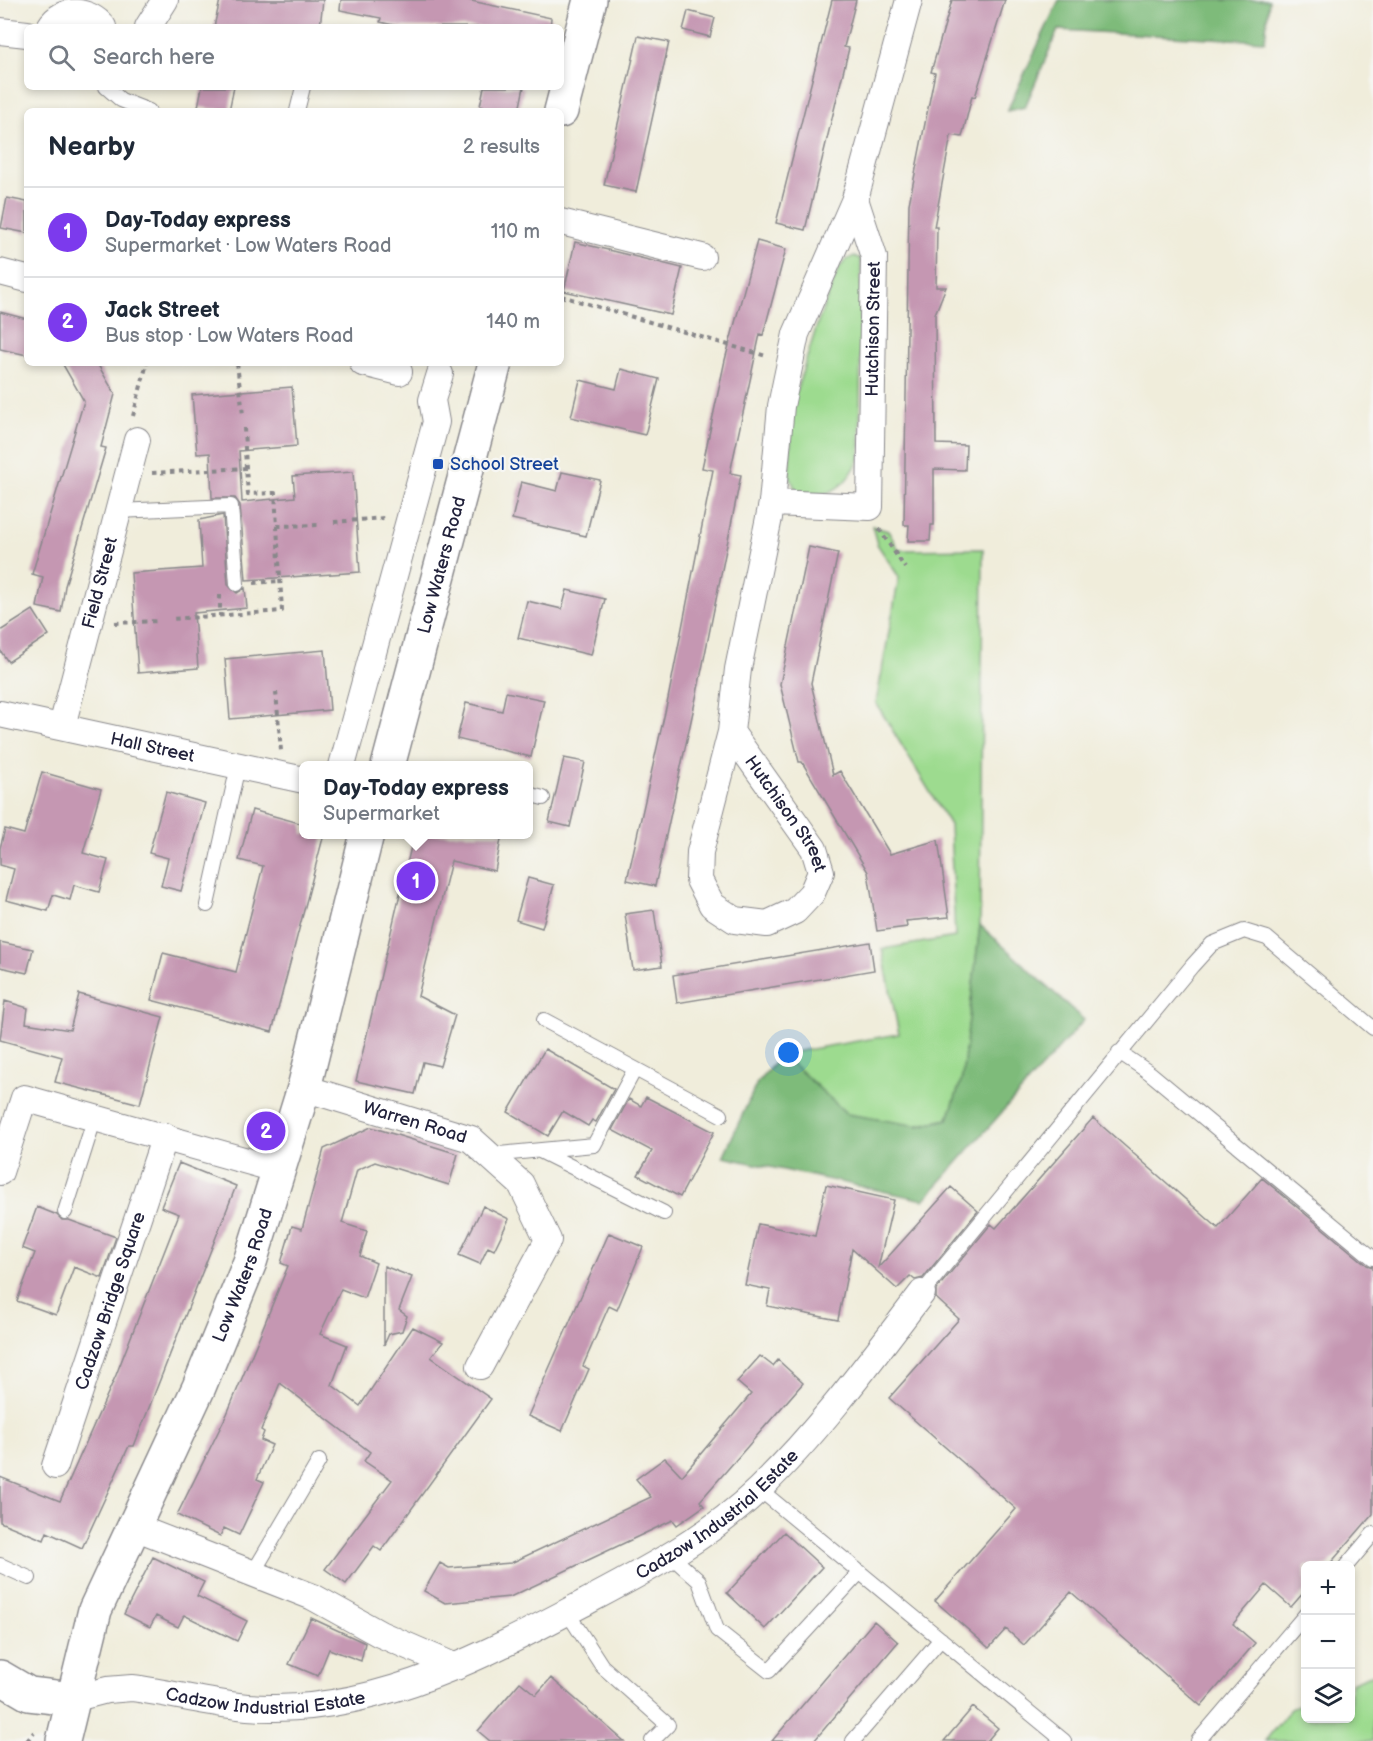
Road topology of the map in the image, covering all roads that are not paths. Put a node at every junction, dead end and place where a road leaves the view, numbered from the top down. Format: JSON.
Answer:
{"nodes":[{"id":1,"x":165,"y":0,"type":"edge"},
{"id":2,"x":590,"y":0,"type":"edge"},
{"id":3,"x":909,"y":0,"type":"edge"},
{"id":4,"x":52,"y":24,"type":"edge"},
{"id":5,"x":102,"y":24,"type":"edge"},
{"id":6,"x":150,"y":24,"type":"edge"},
{"id":7,"x":0,"y":31,"type":"edge"},
{"id":8,"x":24,"y":34,"type":"edge"},
{"id":9,"x":109,"y":90,"type":"edge"},
{"id":10,"x":302,"y":90,"type":"edge"},
{"id":11,"x":141,"y":108,"type":"edge"},
{"id":12,"x":298,"y":108,"type":"edge"},
{"id":13,"x":562,"y":108,"type":"edge"},
{"id":14,"x":855,"y":199,"type":"junction"},
{"id":15,"x":564,"y":223,"type":"edge"},
{"id":16,"x":702,"y":257,"type":"dead end"},
{"id":17,"x":0,"y":272,"type":"edge"},
{"id":18,"x":24,"y":278,"type":"edge"},
{"id":19,"x":375,"y":366,"type":"edge"},
{"id":20,"x":494,"y":366,"type":"edge"},
{"id":21,"x":399,"y":372,"type":"dead end"},
{"id":22,"x":440,"y":374,"type":"dead end"},
{"id":23,"x":137,"y":440,"type":"road end"},
{"id":24,"x":772,"y":503,"type":"junction"},
{"id":25,"x":118,"y":511,"type":"junction"},
{"id":26,"x":237,"y":584,"type":"dead end"},
{"id":27,"x":0,"y":714,"type":"edge"},
{"id":28,"x":62,"y":726,"type":"junction"},
{"id":29,"x":731,"y":732,"type":"junction"},
{"id":30,"x":343,"y":761,"type":"edge"},
{"id":31,"x":393,"y":761,"type":"edge"},
{"id":32,"x":238,"y":766,"type":"junction"},
{"id":33,"x":293,"y":778,"type":"edge"},
{"id":34,"x":533,"y":795,"type":"edge"},
{"id":35,"x":543,"y":798,"type":"dead end"},
{"id":36,"x":366,"y":839,"type":"edge"},
{"id":37,"x":207,"y":905,"type":"dead end"},
{"id":38,"x":544,"y":1020,"type":"dead end"},
{"id":39,"x":1373,"y":1028,"type":"edge"},
{"id":40,"x":1119,"y":1052,"type":"junction"},
{"id":41,"x":635,"y":1070,"type":"junction"},
{"id":42,"x":304,"y":1088,"type":"junction"},
{"id":43,"x":721,"y":1115,"type":"dead end"},
{"id":44,"x":95,"y":1117,"type":"junction"},
{"id":45,"x":9,"y":1123,"type":"edge"},
{"id":46,"x":165,"y":1136,"type":"junction"},
{"id":47,"x":539,"y":1150,"type":"junction"},
{"id":48,"x":489,"y":1155,"type":"junction"},
{"id":49,"x":279,"y":1170,"type":"junction"},
{"id":50,"x":0,"y":1172,"type":"edge"},
{"id":51,"x":65,"y":1212,"type":"dead end"},
{"id":52,"x":664,"y":1213,"type":"dead end"},
{"id":53,"x":1373,"y":1258,"type":"edge"},
{"id":54,"x":922,"y":1293,"type":"joint"},
{"id":55,"x":480,"y":1366,"type":"dead end"},
{"id":56,"x":319,"y":1461,"type":"dead end"},
{"id":57,"x":55,"y":1466,"type":"dead end"},
{"id":58,"x":759,"y":1488,"type":"junction"},
{"id":59,"x":132,"y":1526,"type":"junction"},
{"id":60,"x":1373,"y":1534,"type":"edge"},
{"id":61,"x":671,"y":1556,"type":"junction"},
{"id":62,"x":1350,"y":1561,"type":"edge"},
{"id":63,"x":0,"y":1565,"type":"edge"},
{"id":64,"x":860,"y":1572,"type":"junction"},
{"id":65,"x":253,"y":1573,"type":"junction"},
{"id":66,"x":29,"y":1578,"type":"dead end"},
{"id":67,"x":567,"y":1612,"type":"junction"},
{"id":68,"x":1304,"y":1615,"type":"edge"},
{"id":69,"x":941,"y":1639,"type":"junction"},
{"id":70,"x":456,"y":1667,"type":"junction"},
{"id":71,"x":0,"y":1677,"type":"edge"},
{"id":72,"x":72,"y":1699,"type":"junction"},
{"id":73,"x":63,"y":1741,"type":"edge"},
{"id":74,"x":652,"y":1741,"type":"edge"},
{"id":75,"x":853,"y":1741,"type":"edge"},
{"id":76,"x":1064,"y":1741,"type":"edge"},
{"id":77,"x":1198,"y":1741,"type":"edge"}],
"edges":[{"from":1,"to":6,"type":"street"},
{"from":2,"to":13,"type":"main road"},
{"from":3,"to":14,"type":"street","name":"Hutchison Street"},
{"from":4,"to":5,"type":"street"},
{"from":7,"to":8,"type":"street"},
{"from":9,"to":11,"type":"lane"},
{"from":10,"to":12,"type":"lane"},
{"from":14,"to":24,"type":"street","name":"Hutchison Street"},
{"from":14,"to":24,"type":"street","name":"Hutchison Street"},
{"from":15,"to":16,"type":"street"},
{"from":17,"to":18,"type":"street"},
{"from":19,"to":21,"type":"street"},
{"from":20,"to":31,"type":"main road","name":"Low Waters Road"},
{"from":22,"to":30,"type":"street"},
{"from":23,"to":25,"type":"street","name":"Field Street"},
{"from":24,"to":29,"type":"street","name":"Hutchison Street"},
{"from":25,"to":26,"type":"lane"},
{"from":25,"to":28,"type":"street","name":"Field Street"},
{"from":27,"to":28,"type":"street","name":"Hall Street"},
{"from":28,"to":32,"type":"street","name":"Hall Street"},
{"from":29,"to":29,"type":"street","name":"Hutchison Street"},
{"from":32,"to":33,"type":"street","name":"Hall Street"},
{"from":32,"to":37,"type":"lane"},
{"from":34,"to":35,"type":"lane"},
{"from":36,"to":42,"type":"main road","name":"Low Waters Road"},
{"from":38,"to":41,"type":"lane"},
{"from":39,"to":40,"type":"lane"},
{"from":40,"to":53,"type":"lane"},
{"from":40,"to":54,"type":"lane"},
{"from":41,"to":43,"type":"lane"},
{"from":41,"to":47,"type":"lane"},
{"from":42,"to":48,"type":"street","name":"Warren Road"},
{"from":42,"to":49,"type":"main road","name":"Low Waters Road"},
{"from":44,"to":45,"type":"street"},
{"from":44,"to":46,"type":"street"},
{"from":44,"to":51,"type":"lane"},
{"from":45,"to":50,"type":"street"},
{"from":46,"to":49,"type":"street"},
{"from":46,"to":57,"type":"street","name":"Cadzow Bridge Square"},
{"from":47,"to":48,"type":"lane"},
{"from":47,"to":52,"type":"lane"},
{"from":48,"to":55,"type":"street","name":"Warren Road"},
{"from":49,"to":59,"type":"main road","name":"Low Waters Road"},
{"from":54,"to":58,"type":"street","name":"Cadzow Industrial Estate"},
{"from":56,"to":65,"type":"lane"},
{"from":58,"to":61,"type":"street","name":"Cadzow Industrial Estate"},
{"from":58,"to":64,"type":"lane"},
{"from":59,"to":65,"type":"street"},
{"from":59,"to":72,"type":"main road","name":"Low Waters Road"},
{"from":60,"to":62,"type":"lane"},
{"from":61,"to":64,"type":"lane"},
{"from":61,"to":67,"type":"street","name":"Cadzow Industrial Estate"},
{"from":63,"to":66,"type":"lane"},
{"from":64,"to":69,"type":"lane"},
{"from":65,"to":70,"type":"street"},
{"from":67,"to":70,"type":"street","name":"Cadzow Industrial Estate"},
{"from":67,"to":74,"type":"lane"},
{"from":68,"to":77,"type":"lane"},
{"from":69,"to":75,"type":"lane"},
{"from":69,"to":76,"type":"lane"},
{"from":70,"to":72,"type":"street","name":"Cadzow Industrial Estate"},
{"from":71,"to":72,"type":"main road"},
{"from":72,"to":73,"type":"main road","name":"Low Waters Road"}]}
